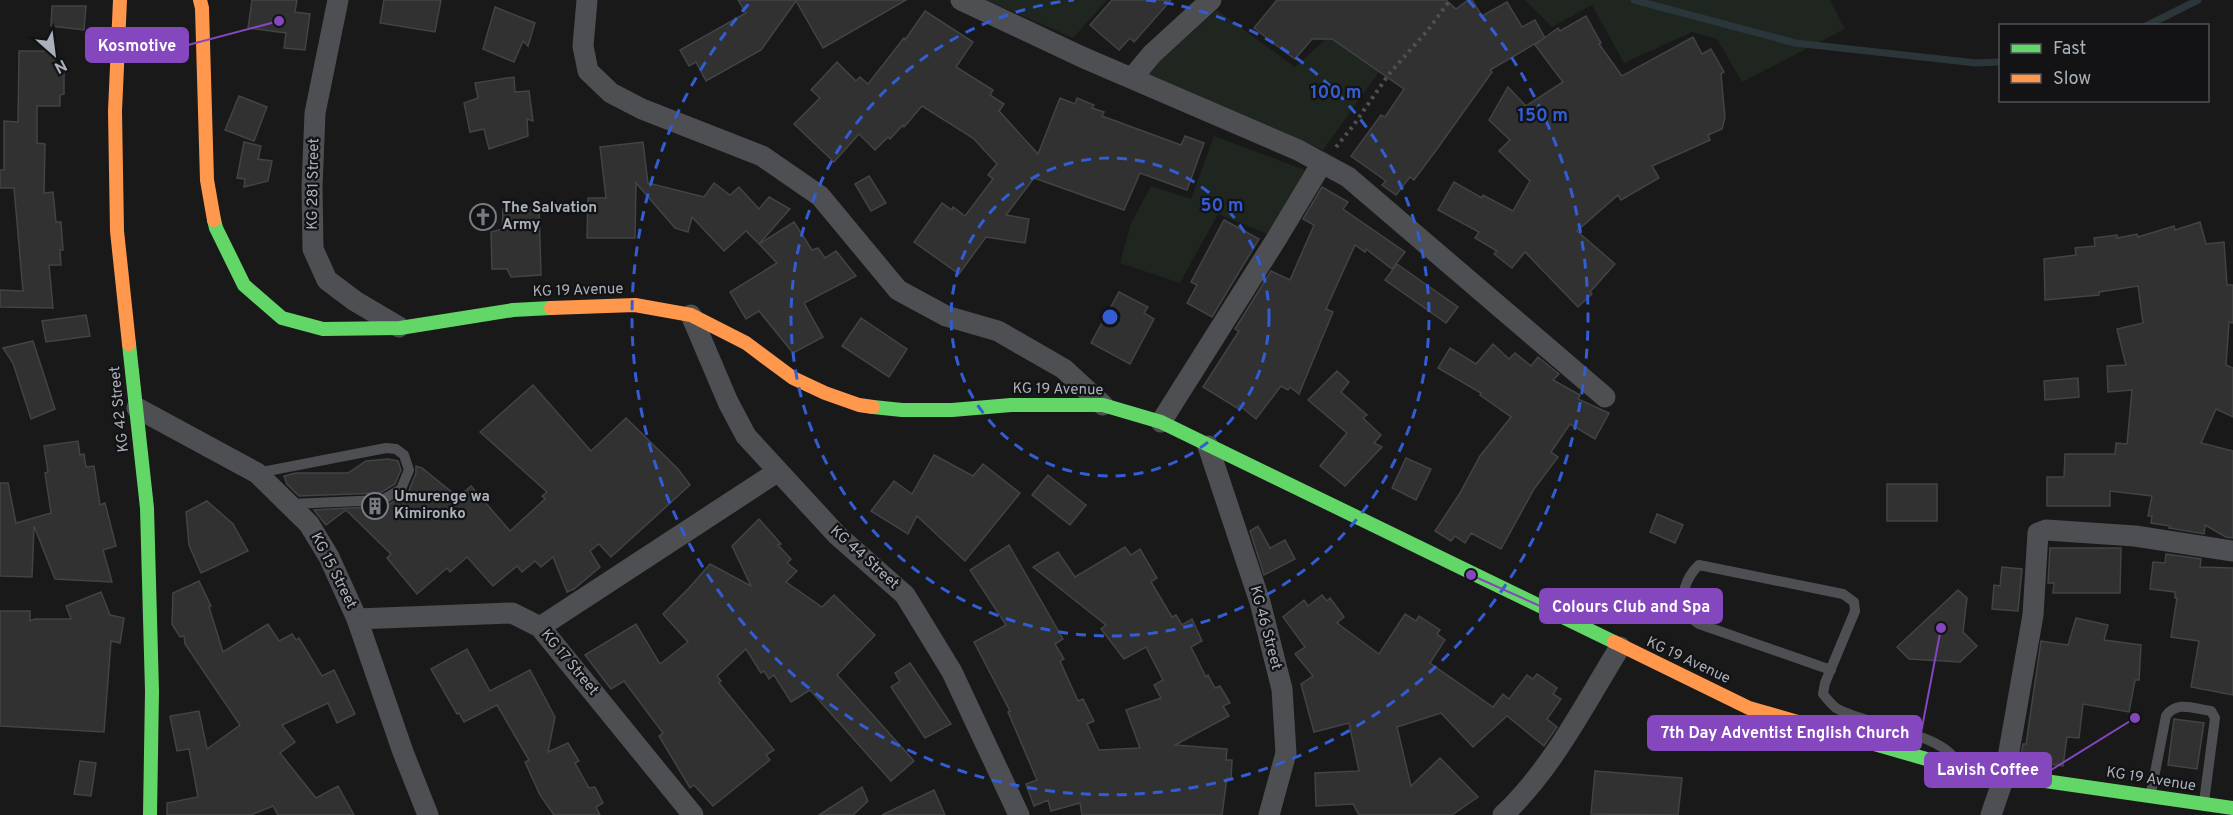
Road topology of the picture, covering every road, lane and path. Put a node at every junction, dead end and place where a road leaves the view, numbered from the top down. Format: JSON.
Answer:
{"nodes":[{"id":1,"x":120,"y":0,"type":"edge"},
{"id":2,"x":200,"y":0,"type":"edge"},
{"id":3,"x":338,"y":0,"type":"edge"},
{"id":4,"x":587,"y":0,"type":"edge"},
{"id":5,"x":961,"y":0,"type":"edge"},
{"id":6,"x":1211,"y":0,"type":"edge"},
{"id":7,"x":1450,"y":0,"type":"edge"},
{"id":8,"x":1132,"y":78,"type":"junction"},
{"id":9,"x":1322,"y":163,"type":"junction"},
{"id":10,"x":691,"y":315,"type":"junction"},
{"id":11,"x":400,"y":328,"type":"junction"},
{"id":12,"x":1605,"y":398,"type":"dead end"},
{"id":13,"x":1103,"y":405,"type":"junction"},
{"id":14,"x":137,"y":408,"type":"junction"},
{"id":15,"x":1161,"y":422,"type":"junction"},
{"id":16,"x":1208,"y":446,"type":"junction"},
{"id":17,"x":777,"y":472,"type":"junction"},
{"id":18,"x":257,"y":473,"type":"junction"},
{"id":19,"x":290,"y":504,"type":"junction"},
{"id":20,"x":2233,"y":551,"type":"edge"},
{"id":21,"x":357,"y":619,"type":"junction"},
{"id":22,"x":540,"y":627,"type":"junction"},
{"id":23,"x":1620,"y":647,"type":"junction"},
{"id":24,"x":1831,"y":670,"type":"junction"},
{"id":25,"x":1960,"y":769,"type":"junction"},
{"id":26,"x":2005,"y":774,"type":"junction"},
{"id":27,"x":2151,"y":796,"type":"junction"},
{"id":28,"x":2204,"y":804,"type":"junction"},
{"id":29,"x":2227,"y":810,"type":"edge"},
{"id":30,"x":150,"y":815,"type":"edge"},
{"id":31,"x":428,"y":815,"type":"edge"},
{"id":32,"x":693,"y":815,"type":"edge"},
{"id":33,"x":1018,"y":815,"type":"edge"},
{"id":34,"x":1269,"y":815,"type":"edge"},
{"id":35,"x":1503,"y":815,"type":"edge"},
{"id":36,"x":1990,"y":815,"type":"edge"}],
"edges":[{"from":1,"to":14,"type":"main road","name":"KG 42 Street"},
{"from":2,"to":11,"type":"main road","name":"KG 19 Avenue"},
{"from":3,"to":11,"type":"street","name":"KG 281 Street"},
{"from":4,"to":13,"type":"street"},
{"from":5,"to":8,"type":"street"},
{"from":6,"to":8,"type":"street"},
{"from":7,"to":9,"type":"path"},
{"from":8,"to":9,"type":"street"},
{"from":9,"to":12,"type":"street"},
{"from":9,"to":15,"type":"street"},
{"from":10,"to":11,"type":"main road","name":"KG 19 Avenue"},
{"from":10,"to":13,"type":"main road","name":"KG 19 Avenue"},
{"from":10,"to":17,"type":"street","name":"KG 44 Street"},
{"from":13,"to":15,"type":"main road","name":"KG 19 Avenue"},
{"from":14,"to":18,"type":"street","name":"KG 15 Street"},
{"from":14,"to":30,"type":"main road","name":"KG 42 Street"},
{"from":15,"to":16,"type":"main road","name":"KG 19 Avenue"},
{"from":16,"to":23,"type":"main road","name":"KG 19 Avenue"},
{"from":16,"to":34,"type":"street","name":"KG 46 Street"},
{"from":17,"to":22,"type":"street"},
{"from":17,"to":33,"type":"street","name":"KG 44 Street"},
{"from":18,"to":19,"type":"street","name":"KG 15 Street"},
{"from":18,"to":19,"type":"lane"},
{"from":19,"to":21,"type":"street","name":"KG 15 Street"},
{"from":20,"to":26,"type":"street"},
{"from":21,"to":22,"type":"street","name":"KG 17 Street"},
{"from":21,"to":31,"type":"street","name":"KG 15 Street"},
{"from":22,"to":32,"type":"street","name":"KG 17 Street"},
{"from":23,"to":25,"type":"main road","name":"KG 19 Avenue"},
{"from":23,"to":35,"type":"street"},
{"from":24,"to":24,"type":"lane"},
{"from":24,"to":25,"type":"lane"},
{"from":25,"to":26,"type":"main road","name":"KG 19 Avenue"},
{"from":26,"to":27,"type":"main road","name":"KG 19 Avenue"},
{"from":26,"to":36,"type":"street"},
{"from":27,"to":28,"type":"main road","name":"KG 19 Avenue"},
{"from":27,"to":28,"type":"lane"},
{"from":28,"to":29,"type":"main road","name":"KG 19 Avenue"}]}
